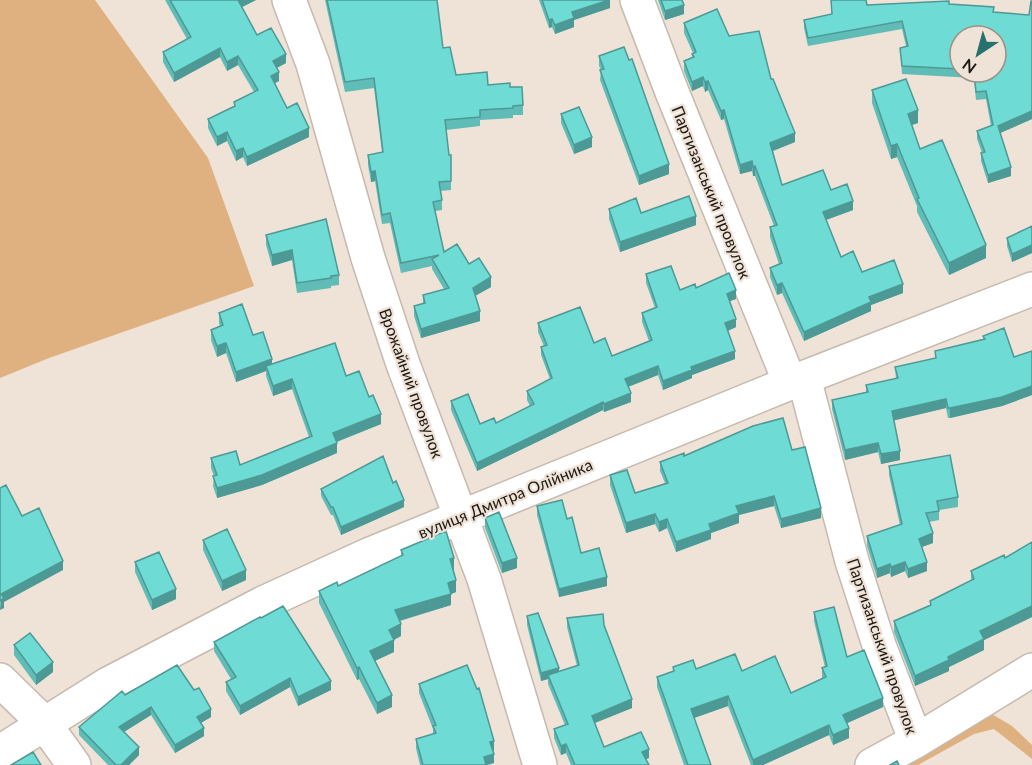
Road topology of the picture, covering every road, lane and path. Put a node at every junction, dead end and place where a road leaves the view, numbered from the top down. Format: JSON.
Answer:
{"nodes":[{"id":1,"x":289,"y":0,"type":"edge"},
{"id":2,"x":637,"y":0,"type":"edge"},
{"id":3,"x":1032,"y":289,"type":"edge"},
{"id":4,"x":797,"y":380,"type":"junction"},
{"id":5,"x":461,"y":516,"type":"junction"},
{"id":6,"x":1032,"y":670,"type":"edge"},
{"id":7,"x":0,"y":680,"type":"edge"},
{"id":8,"x":44,"y":723,"type":"junction"},
{"id":9,"x":916,"y":741,"type":"junction"},
{"id":10,"x":0,"y":752,"type":"edge"},
{"id":11,"x":74,"y":765,"type":"edge"},
{"id":12,"x":540,"y":765,"type":"edge"},
{"id":13,"x":872,"y":765,"type":"edge"}],
"edges":[{"from":1,"to":5,"type":"street","name":"Врожайний провулок"},
{"from":2,"to":4,"type":"street","name":"Партизанський провулок"},
{"from":3,"to":4,"type":"street","name":"вулиця Дмитра Олійника"},
{"from":4,"to":5,"type":"street","name":"вулиця Дмитра Олійника"},
{"from":4,"to":9,"type":"street","name":"Партизанський провулок"},
{"from":5,"to":8,"type":"street","name":"вулиця Дмитра Олійника"},
{"from":5,"to":12,"type":"street","name":"Врожайний провулок"},
{"from":6,"to":9,"type":"street"},
{"from":7,"to":8,"type":"street"},
{"from":8,"to":10,"type":"street","name":"вулиця Дмитра Олійника"},
{"from":8,"to":11,"type":"street"},
{"from":9,"to":13,"type":"street"}]}
